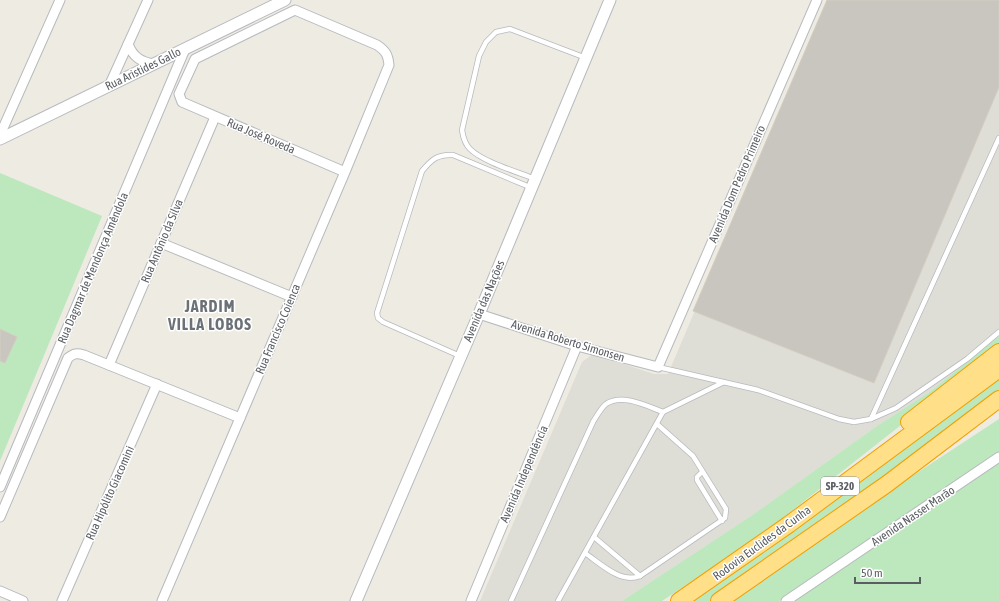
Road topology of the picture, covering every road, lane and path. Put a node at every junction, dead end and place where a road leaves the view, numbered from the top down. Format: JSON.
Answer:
{"nodes":[{"id":1,"x":60,"y":0,"type":"edge"},
{"id":2,"x":148,"y":0,"type":"edge"},
{"id":3,"x":285,"y":0,"type":"edge"},
{"id":4,"x":610,"y":0,"type":"edge"},
{"id":5,"x":817,"y":0,"type":"edge"},
{"id":6,"x":128,"y":44,"type":"junction"},
{"id":7,"x":186,"y":49,"type":"junction"},
{"id":8,"x":586,"y":58,"type":"junction"},
{"id":9,"x":121,"y":61,"type":"junction"},
{"id":10,"x":154,"y":64,"type":"junction"},
{"id":11,"x":129,"y":76,"type":"junction"},
{"id":12,"x":110,"y":84,"type":"junction"},
{"id":13,"x":179,"y":98,"type":"joint"},
{"id":14,"x":215,"y":117,"type":"junction"},
{"id":15,"x":0,"y":136,"type":"edge"},
{"id":16,"x":999,"y":138,"type":"edge"},
{"id":17,"x":0,"y":139,"type":"edge"},
{"id":18,"x":345,"y":172,"type":"junction"},
{"id":19,"x":533,"y":184,"type":"junction"},
{"id":20,"x":161,"y":243,"type":"junction"},
{"id":21,"x":292,"y":297,"type":"junction"},
{"id":22,"x":479,"y":314,"type":"junction"},
{"id":23,"x":999,"y":332,"type":"edge"},
{"id":24,"x":577,"y":346,"type":"junction"},
{"id":25,"x":999,"y":352,"type":"edge"},
{"id":26,"x":461,"y":356,"type":"junction"},
{"id":27,"x":109,"y":365,"type":"junction"},
{"id":28,"x":658,"y":367,"type":"junction"},
{"id":29,"x":999,"y":369,"type":"edge"},
{"id":30,"x":724,"y":382,"type":"junction"},
{"id":31,"x":157,"y":384,"type":"junction"},
{"id":32,"x":999,"y":399,"type":"edge"},
{"id":33,"x":663,"y":412,"type":"junction"},
{"id":34,"x":999,"y":413,"type":"edge"},
{"id":35,"x":240,"y":418,"type":"junction"},
{"id":36,"x":871,"y":419,"type":"junction"},
{"id":37,"x":657,"y":424,"type":"junction"},
{"id":38,"x":999,"y":457,"type":"edge"},
{"id":39,"x":702,"y":472,"type":"junction"},
{"id":40,"x":887,"y":484,"type":"junction"},
{"id":41,"x":0,"y":487,"type":"edge"},
{"id":42,"x":0,"y":517,"type":"edge"},
{"id":43,"x":722,"y":521,"type":"junction"},
{"id":44,"x":788,"y":525,"type":"junction"},
{"id":45,"x":594,"y":537,"type":"junction"},
{"id":46,"x":585,"y":553,"type":"junction"},
{"id":47,"x":640,"y":576,"type":"junction"},
{"id":48,"x":0,"y":590,"type":"edge"},
{"id":49,"x":23,"y":601,"type":"edge"},
{"id":50,"x":62,"y":601,"type":"edge"},
{"id":51,"x":162,"y":601,"type":"edge"},
{"id":52,"x":356,"y":601,"type":"edge"},
{"id":53,"x":471,"y":601,"type":"edge"},
{"id":54,"x":511,"y":601,"type":"edge"},
{"id":55,"x":558,"y":601,"type":"edge"},
{"id":56,"x":679,"y":601,"type":"edge"},
{"id":57,"x":719,"y":601,"type":"edge"},
{"id":58,"x":786,"y":601,"type":"edge"}],
"edges":[{"from":1,"to":15,"type":"street"},
{"from":2,"to":6,"type":"street"},
{"from":3,"to":7,"type":"street","name":"Rua Aristides Gallo"},
{"from":4,"to":8,"type":"street","name":"Avenida das Nações"},
{"from":5,"to":28,"type":"street","name":"Avenida Dom Pedro Primeiro"},
{"from":6,"to":9,"type":"street"},
{"from":6,"to":10,"type":"street"},
{"from":7,"to":10,"type":"street","name":"Rua Aristides Gallo"},
{"from":7,"to":41,"type":"street","name":"Rua Dagmar de Mendonça Amêndola"},
{"from":8,"to":19,"type":"street","name":"Avenida das Nações"},
{"from":8,"to":19,"type":"lane"},
{"from":9,"to":11,"type":"street"},
{"from":9,"to":12,"type":"street"},
{"from":10,"to":11,"type":"street","name":"Rua Aristides Gallo"},
{"from":11,"to":12,"type":"street","name":"Rua Aristides Gallo"},
{"from":12,"to":17,"type":"street","name":"Rua Aristides Gallo"},
{"from":13,"to":14,"type":"street","name":"Rua José Roveda"},
{"from":13,"to":18,"type":"street","name":"Rua Francisco Coienca"},
{"from":14,"to":18,"type":"street","name":"Rua José Roveda"},
{"from":14,"to":20,"type":"street","name":"Rua Antônio da Silva"},
{"from":16,"to":36,"type":"lane"},
{"from":18,"to":21,"type":"street","name":"Rua Francisco Coienca"},
{"from":19,"to":22,"type":"street","name":"Avenida das Nações"},
{"from":19,"to":26,"type":"lane"},
{"from":20,"to":21,"type":"street"},
{"from":20,"to":27,"type":"street","name":"Rua Antônio da Silva"},
{"from":21,"to":35,"type":"street","name":"Rua Francisco Coienca"},
{"from":22,"to":24,"type":"street","name":"Avenida Roberto Simonsen"},
{"from":22,"to":26,"type":"street","name":"Avenida das Nações"},
{"from":23,"to":36,"type":"lane"},
{"from":24,"to":28,"type":"street","name":"Avenida Roberto Simonsen"},
{"from":24,"to":53,"type":"street","name":"Avenida Independência"},
{"from":25,"to":44,"type":"highway"},
{"from":26,"to":52,"type":"street","name":"Avenida das Nações"},
{"from":27,"to":31,"type":"street"},
{"from":27,"to":42,"type":"street"},
{"from":28,"to":30,"type":"lane"},
{"from":29,"to":44,"type":"highway","name":"Rodovia Euclides da Cunha","number":"SP-320"},
{"from":30,"to":33,"type":"lane"},
{"from":30,"to":36,"type":"lane"},
{"from":31,"to":35,"type":"street"},
{"from":31,"to":50,"type":"street","name":"Rua Hipólito Giacomini"},
{"from":32,"to":40,"type":"highway","name":"Rodovia Euclides da Cunha","number":"SP-320"},
{"from":33,"to":37,"type":"lane"},
{"from":33,"to":54,"type":"lane"},
{"from":34,"to":40,"type":"highway"},
{"from":35,"to":51,"type":"street","name":"Rua Francisco Coienca"},
{"from":37,"to":39,"type":"lane"},
{"from":37,"to":45,"type":"lane"},
{"from":38,"to":58,"type":"street","name":"Avenida Nasser Marão"},
{"from":39,"to":43,"type":"lane"},
{"from":39,"to":43,"type":"lane"},
{"from":40,"to":57,"type":"highway","name":"Rodovia Euclides da Cunha","number":"SP-320"},
{"from":43,"to":47,"type":"lane"},
{"from":44,"to":56,"type":"highway","name":"Rodovia Euclides da Cunha","number":"SP-320"},
{"from":45,"to":46,"type":"lane"},
{"from":45,"to":47,"type":"lane"},
{"from":46,"to":47,"type":"lane"},
{"from":46,"to":55,"type":"lane"},
{"from":48,"to":49,"type":"street"}]}
